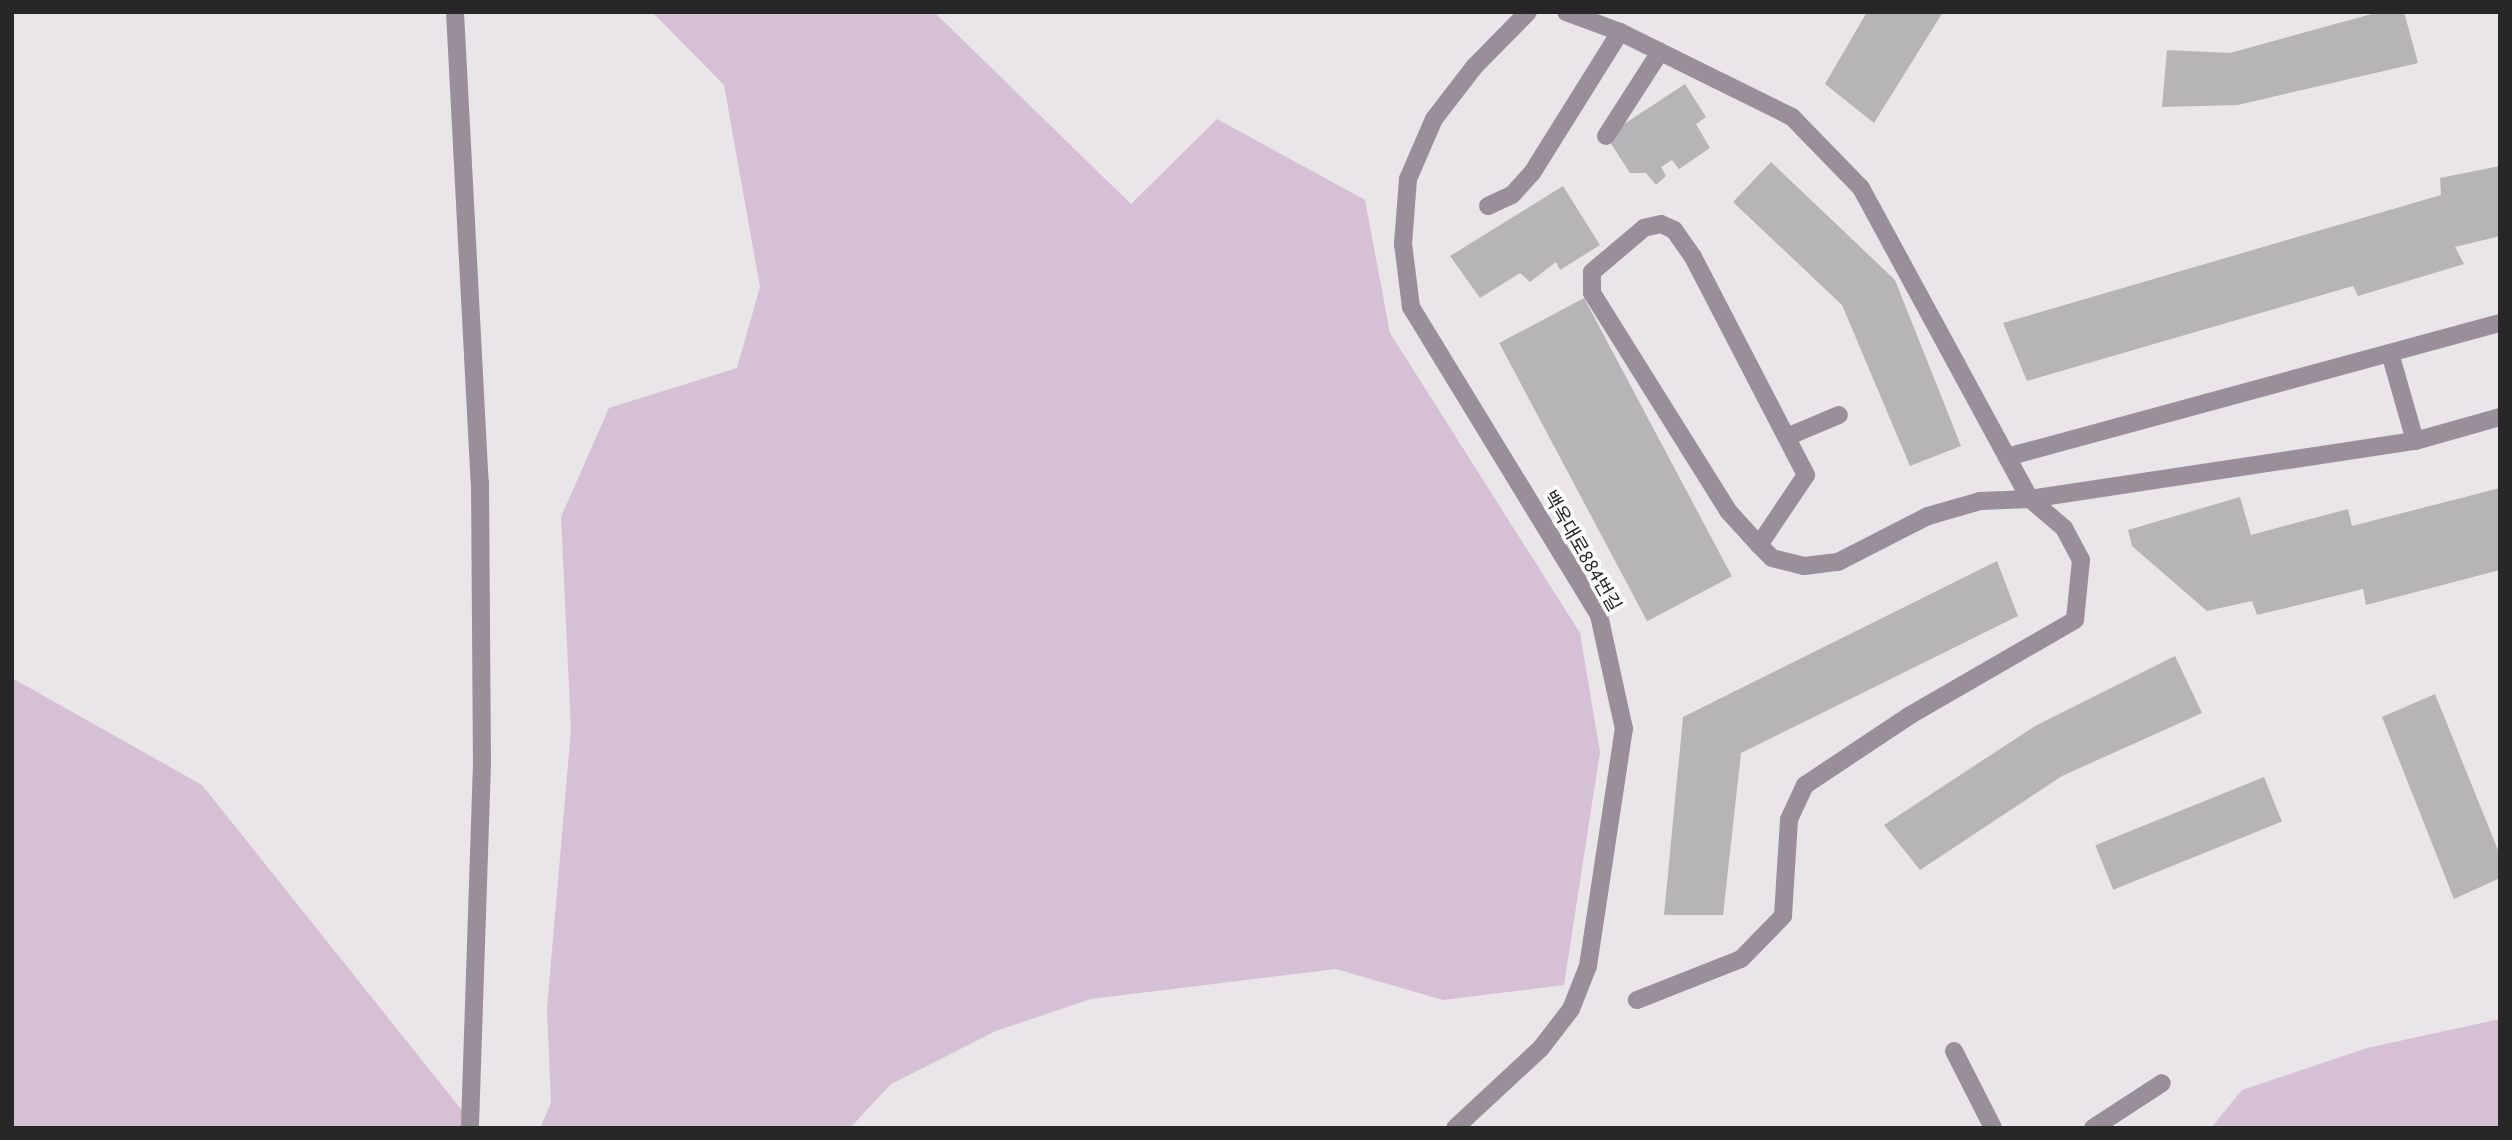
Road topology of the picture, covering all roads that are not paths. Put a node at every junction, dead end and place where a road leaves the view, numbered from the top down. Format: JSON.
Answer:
{"nodes":[{"id":1,"x":455,"y":12,"type":"edge"},
{"id":2,"x":1528,"y":12,"type":"edge"},
{"id":3,"x":1566,"y":12,"type":"edge"},
{"id":4,"x":1619,"y":32,"type":"junction"},
{"id":5,"x":1660,"y":52,"type":"junction"},
{"id":6,"x":1606,"y":135,"type":"dead end"},
{"id":7,"x":1488,"y":206,"type":"dead end"},
{"id":8,"x":2500,"y":323,"type":"edge"},
{"id":9,"x":2390,"y":353,"type":"junction"},
{"id":10,"x":1839,"y":415,"type":"dead end"},
{"id":11,"x":2500,"y":417,"type":"edge"},
{"id":12,"x":1789,"y":436,"type":"junction"},
{"id":13,"x":2415,"y":441,"type":"junction"},
{"id":14,"x":2007,"y":457,"type":"junction"},
{"id":15,"x":2031,"y":499,"type":"junction"},
{"id":16,"x":1759,"y":545,"type":"junction"},
{"id":17,"x":1637,"y":1000,"type":"dead end"},
{"id":18,"x":1954,"y":1051,"type":"dead end"},
{"id":19,"x":2162,"y":1083,"type":"dead end"},
{"id":20,"x":470,"y":1128,"type":"edge"},
{"id":21,"x":1455,"y":1128,"type":"edge"},
{"id":22,"x":1993,"y":1128,"type":"edge"},
{"id":23,"x":2093,"y":1128,"type":"edge"}],
"edges":[{"from":1,"to":20,"type":"street"},
{"from":2,"to":21,"type":"street","name":"백옥대로884번길"},
{"from":3,"to":4,"type":"street"},
{"from":4,"to":5,"type":"street"},
{"from":4,"to":7,"type":"street"},
{"from":5,"to":6,"type":"street"},
{"from":5,"to":14,"type":"street"},
{"from":8,"to":9,"type":"street"},
{"from":9,"to":13,"type":"street"},
{"from":9,"to":14,"type":"street"},
{"from":10,"to":12,"type":"street"},
{"from":11,"to":13,"type":"street"},
{"from":12,"to":16,"type":"street"},
{"from":12,"to":16,"type":"street"},
{"from":13,"to":15,"type":"street"},
{"from":14,"to":15,"type":"street"},
{"from":15,"to":16,"type":"street"},
{"from":15,"to":17,"type":"street"},
{"from":18,"to":22,"type":"street"},
{"from":19,"to":23,"type":"street"}]}
